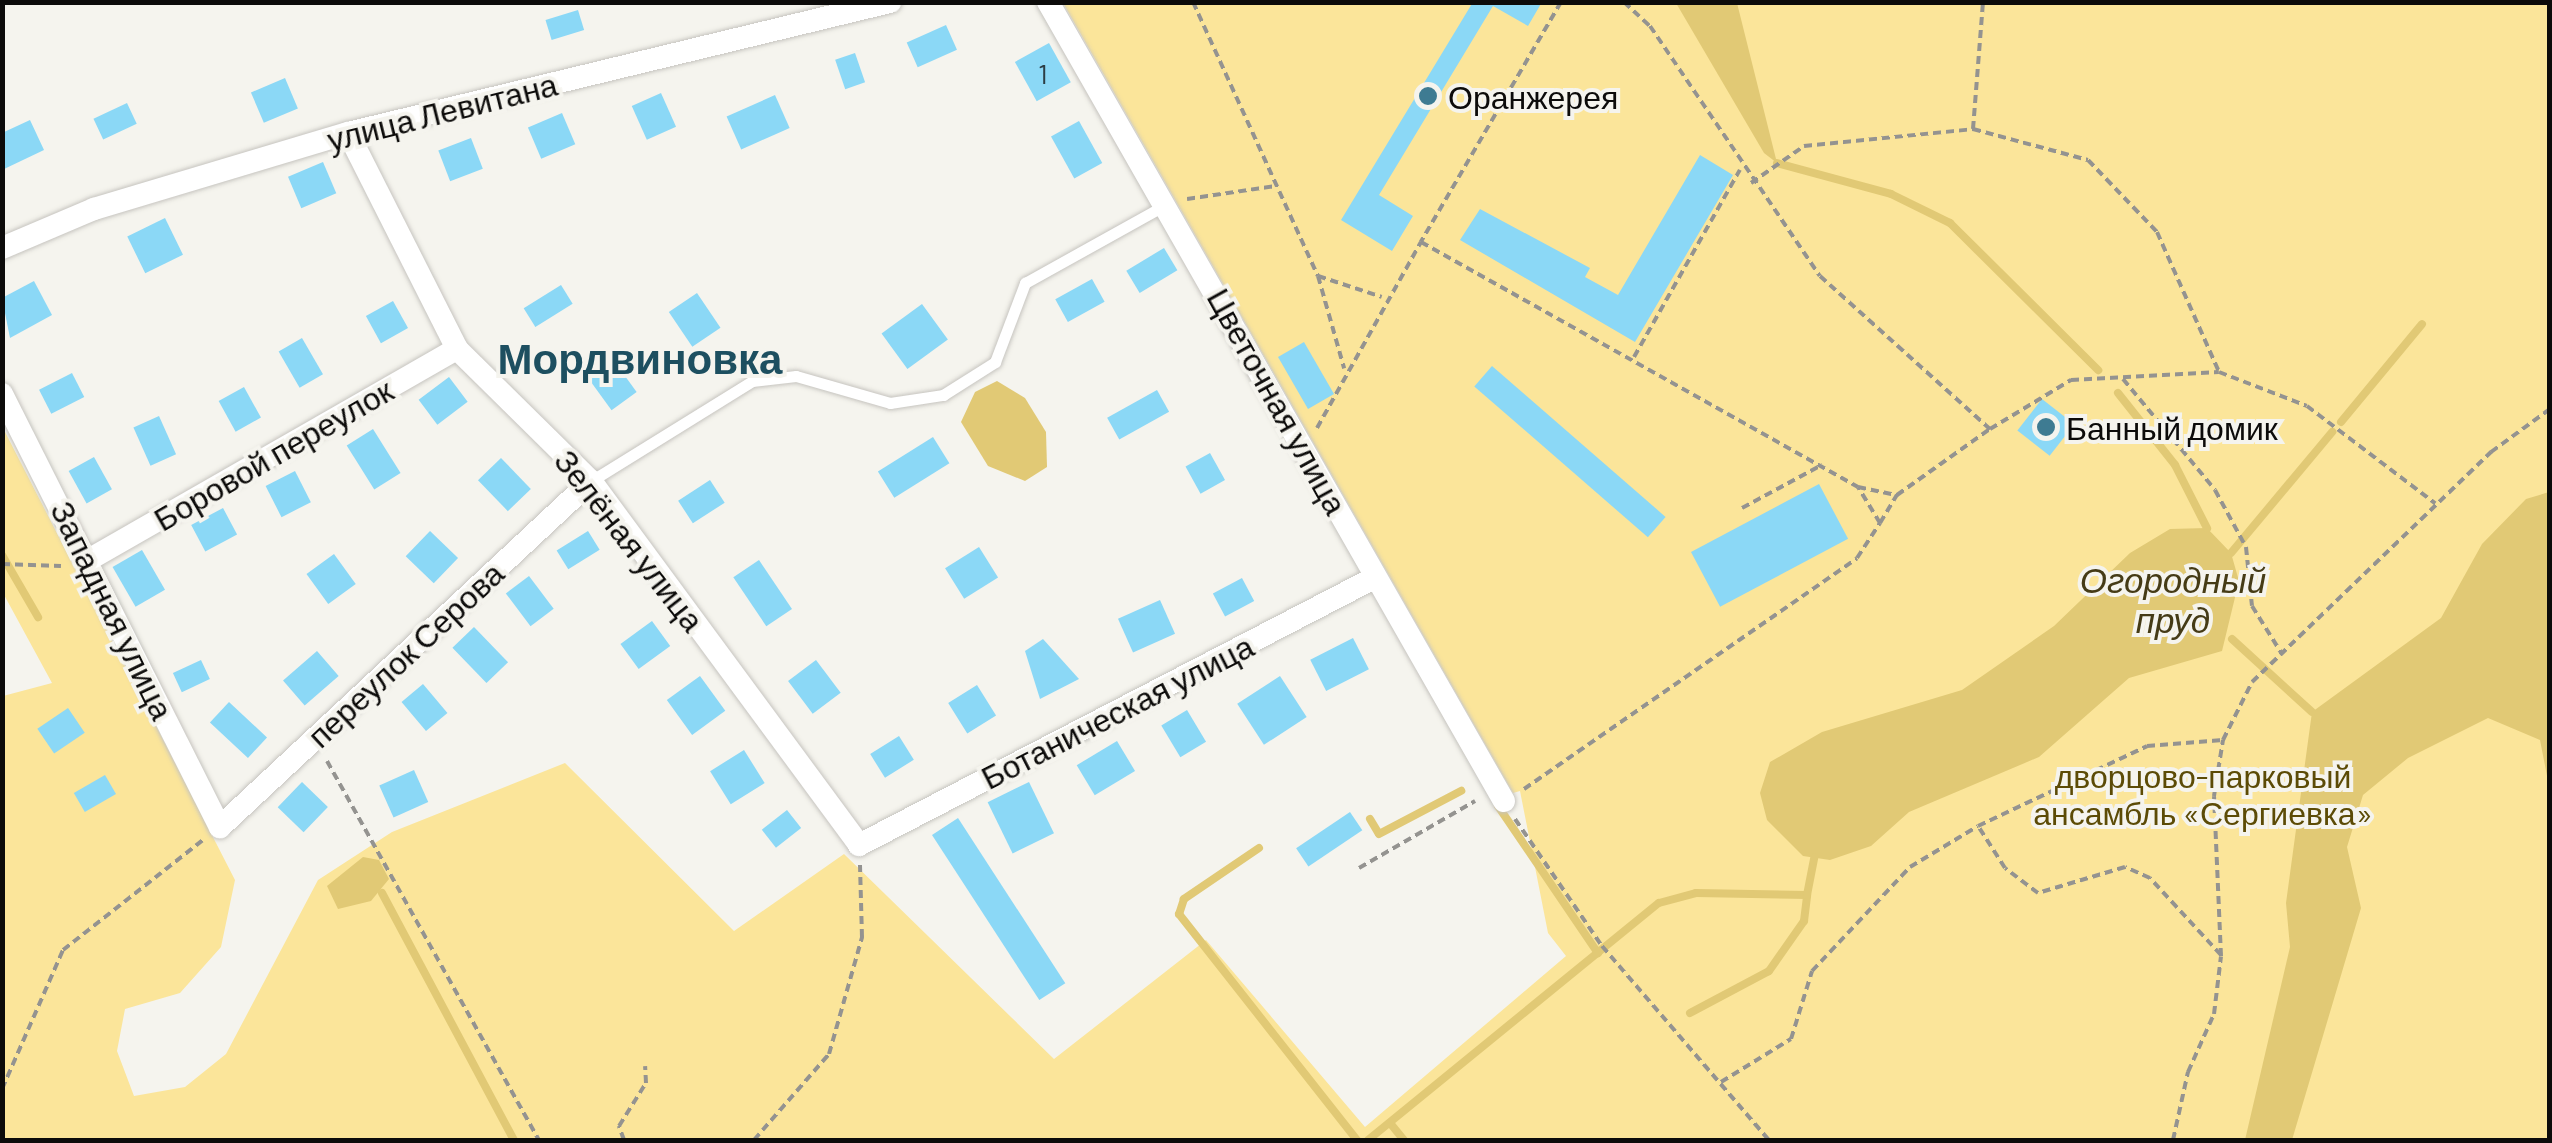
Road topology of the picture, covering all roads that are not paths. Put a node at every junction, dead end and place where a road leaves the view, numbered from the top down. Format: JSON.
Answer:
{"nodes":[{"id":1,"x":890,"y":2,"type":"edge"},
{"id":2,"x":1048,"y":2,"type":"edge"},
{"id":3,"x":348,"y":133,"type":"junction"},
{"id":4,"x":1171,"y":203,"type":"junction"},
{"id":5,"x":2,"y":248,"type":"edge"},
{"id":6,"x":457,"y":348,"type":"junction"},
{"id":7,"x":2,"y":394,"type":"edge"},
{"id":8,"x":591,"y":481,"type":"junction"},
{"id":9,"x":90,"y":559,"type":"junction"},
{"id":10,"x":1376,"y":576,"type":"junction"},
{"id":11,"x":1500,"y":795,"type":"road end"},
{"id":12,"x":220,"y":828,"type":"joint"},
{"id":13,"x":858,"y":845,"type":"joint"}],
"edges":[{"from":1,"to":3,"type":"street","name":"улица Левитана"},
{"from":2,"to":4,"type":"street","name":"Цветочная улица"},
{"from":3,"to":5,"type":"street","name":"улица Левитана"},
{"from":3,"to":6,"type":"street","name":"Зелёная улица"},
{"from":4,"to":8,"type":"lane"},
{"from":4,"to":10,"type":"street","name":"Цветочная улица"},
{"from":6,"to":8,"type":"street","name":"Зелёная улица"},
{"from":6,"to":9,"type":"street","name":"Боровой переулок"},
{"from":7,"to":9,"type":"street","name":"Западная улица"},
{"from":8,"to":12,"type":"street","name":"переулок Серова"},
{"from":8,"to":13,"type":"street","name":"Зелёная улица"},
{"from":9,"to":12,"type":"street","name":"Западная улица"},
{"from":10,"to":11,"type":"street","name":"Цветочная улица"},
{"from":10,"to":13,"type":"street","name":"Ботаническая улица"}]}
